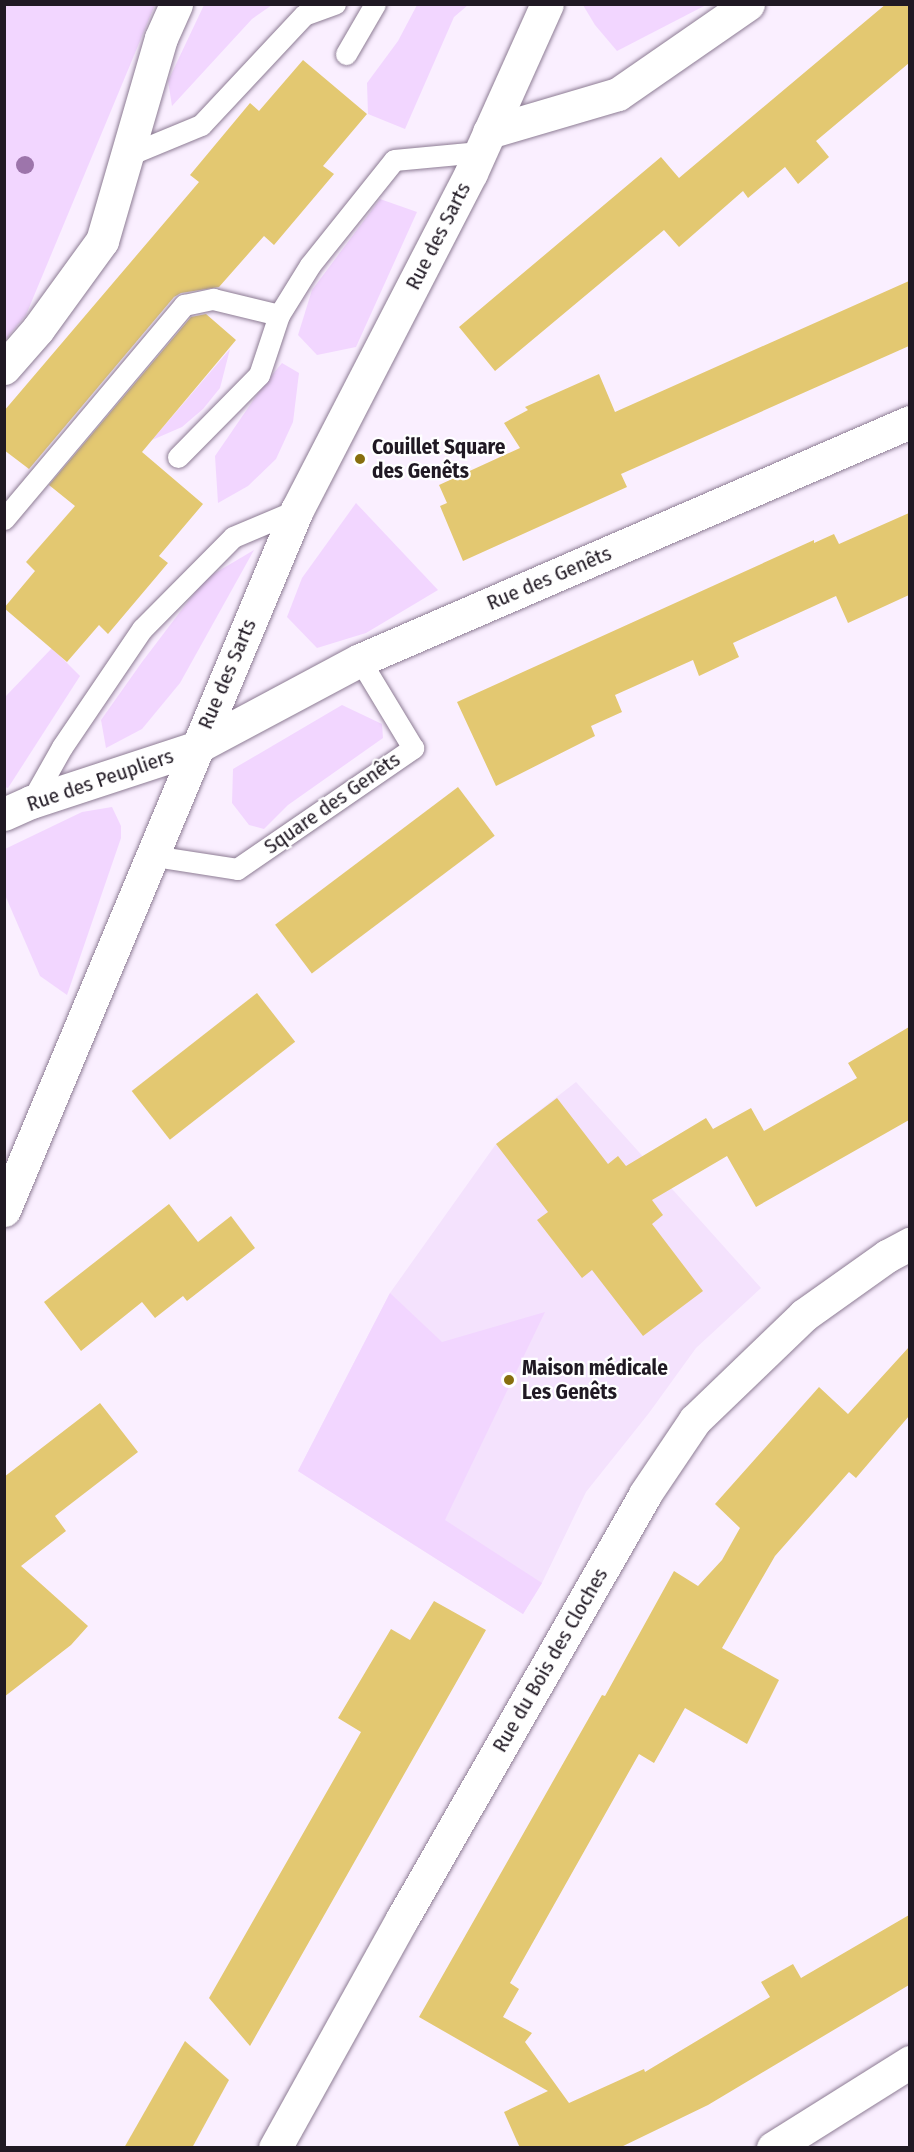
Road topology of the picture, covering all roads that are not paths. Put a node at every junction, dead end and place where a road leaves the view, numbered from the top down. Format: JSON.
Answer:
{"nodes":[{"id":1,"x":176,"y":4,"type":"edge"},
{"id":2,"x":335,"y":4,"type":"edge"},
{"id":3,"x":375,"y":4,"type":"edge"},
{"id":4,"x":547,"y":4,"type":"edge"},
{"id":5,"x":748,"y":4,"type":"edge"},
{"id":6,"x":346,"y":54,"type":"dead end"},
{"id":7,"x":485,"y":142,"type":"junction"},
{"id":8,"x":126,"y":156,"type":"junction"},
{"id":9,"x":279,"y":315,"type":"junction"},
{"id":10,"x":4,"y":368,"type":"edge"},
{"id":11,"x":909,"y":422,"type":"edge"},
{"id":12,"x":178,"y":458,"type":"dead end"},
{"id":13,"x":297,"y":510,"type":"junction"},
{"id":14,"x":4,"y":519,"type":"edge"},
{"id":15,"x":360,"y":660,"type":"junction"},
{"id":16,"x":195,"y":748,"type":"junction"},
{"id":17,"x":18,"y":808,"type":"edge"},
{"id":18,"x":154,"y":856,"type":"junction"},
{"id":19,"x":4,"y":1210,"type":"edge"},
{"id":20,"x":909,"y":1244,"type":"edge"},
{"id":21,"x":909,"y":2062,"type":"edge"},
{"id":22,"x":275,"y":2148,"type":"edge"},
{"id":23,"x":773,"y":2148,"type":"edge"}],
"edges":[{"from":1,"to":8,"type":"street"},
{"from":2,"to":8,"type":"lane"},
{"from":3,"to":6,"type":"lane"},
{"from":4,"to":7,"type":"street","name":"Rue des Sarts"},
{"from":5,"to":7,"type":"street"},
{"from":7,"to":9,"type":"lane","name":"Rue des Sarts"},
{"from":7,"to":13,"type":"street","name":"Rue des Sarts"},
{"from":8,"to":10,"type":"street"},
{"from":9,"to":12,"type":"lane","name":"Rue des Sarts"},
{"from":9,"to":14,"type":"lane"},
{"from":11,"to":15,"type":"street","name":"Rue des Genêts"},
{"from":13,"to":16,"type":"street","name":"Rue des Sarts"},
{"from":13,"to":17,"type":"lane"},
{"from":15,"to":16,"type":"street","name":"Rue des Genêts"},
{"from":15,"to":18,"type":"lane","name":"Square des Genêts"},
{"from":16,"to":17,"type":"street","name":"Rue des Peupliers"},
{"from":16,"to":18,"type":"street","name":"Rue des Sarts"},
{"from":18,"to":19,"type":"street","name":"Rue des Sarts"},
{"from":20,"to":22,"type":"street","name":"Rue du Bois des Cloches"},
{"from":21,"to":23,"type":"street"}]}
